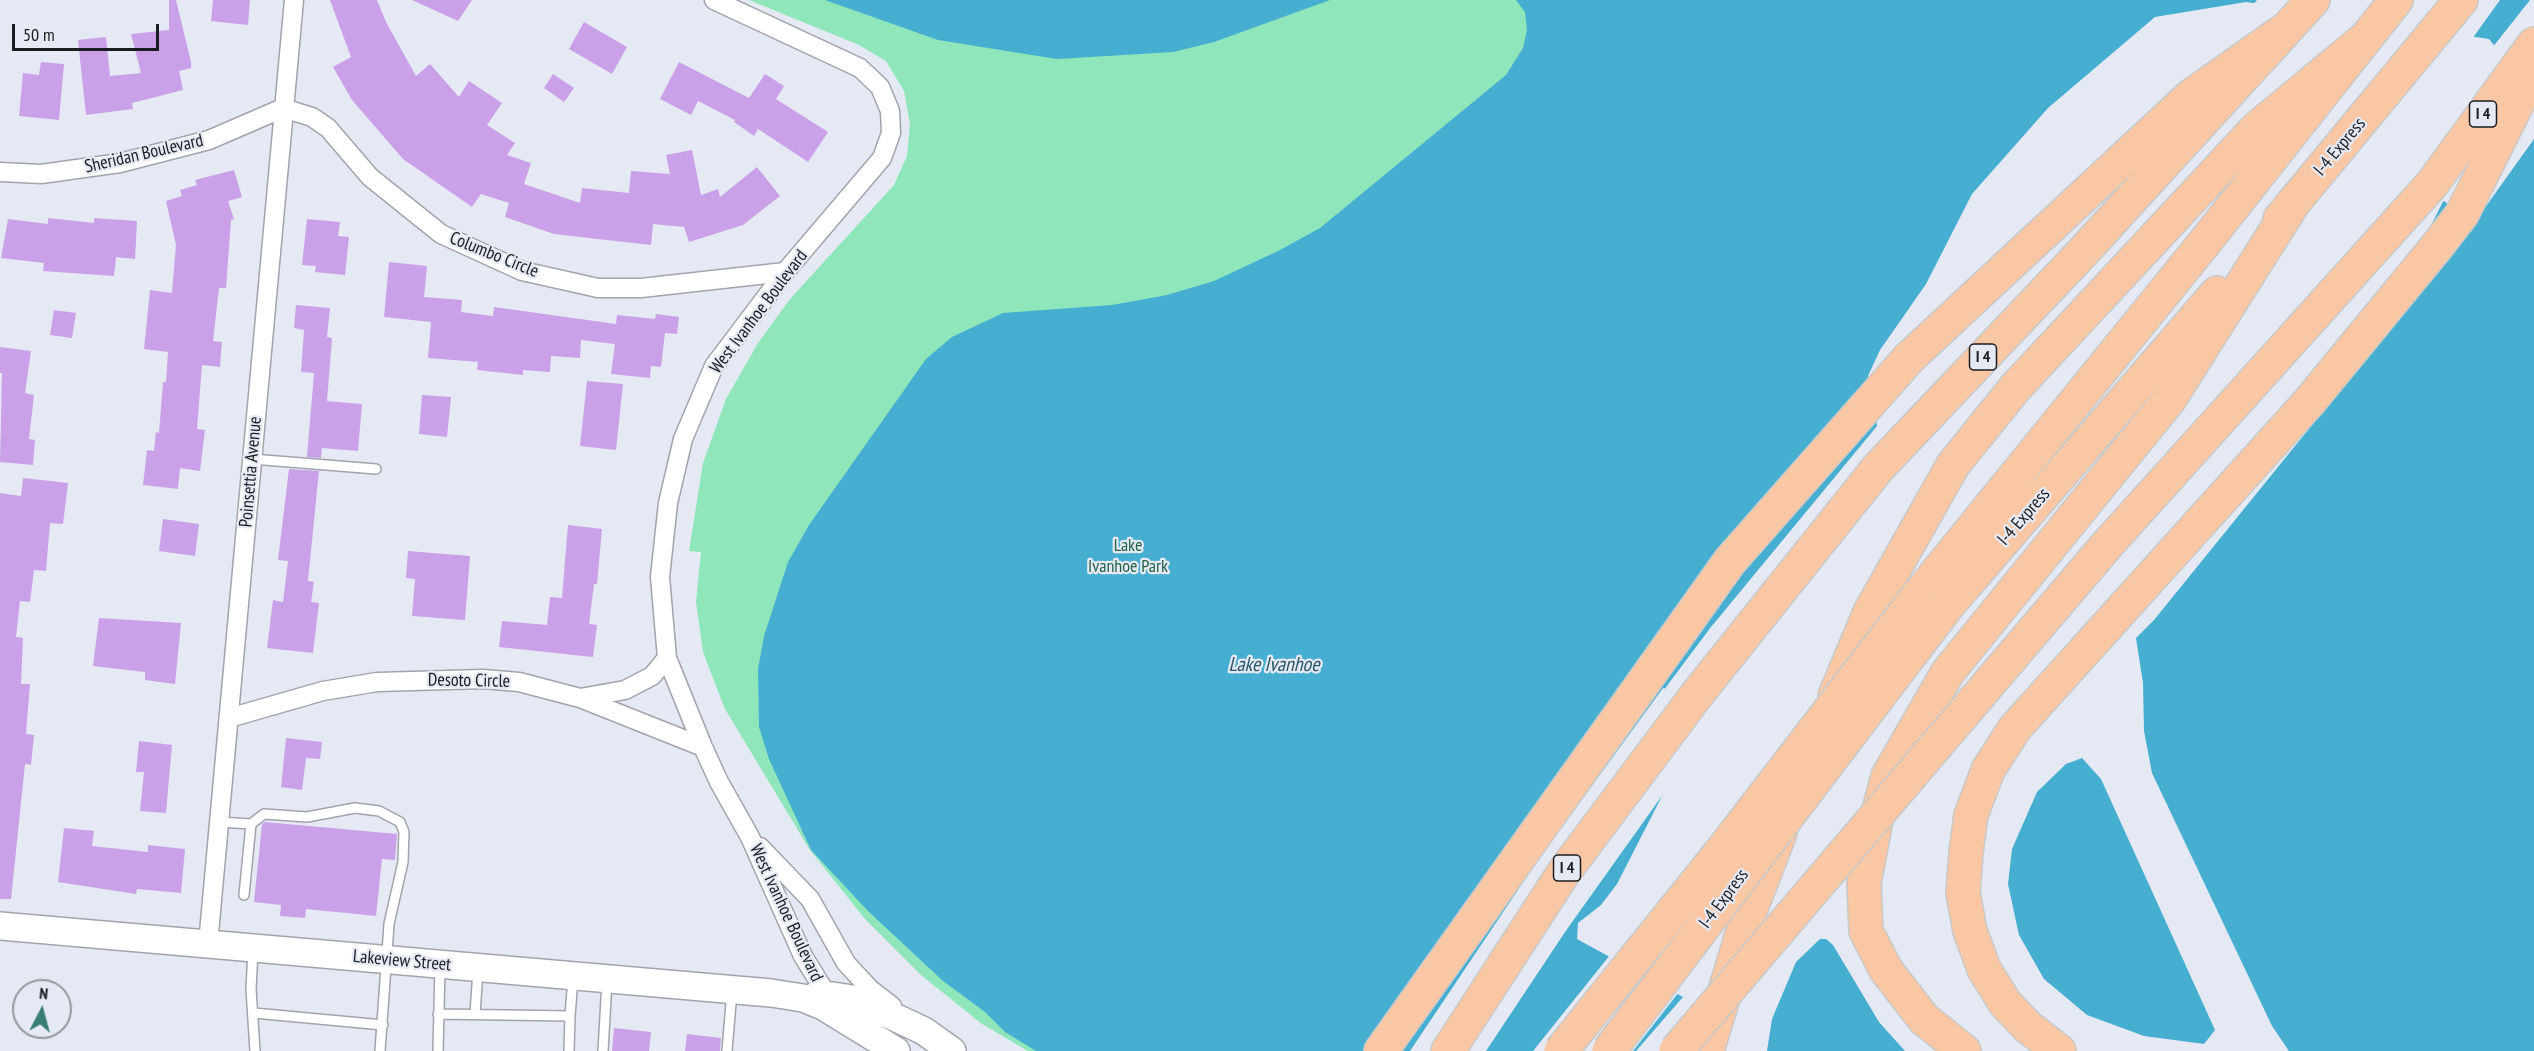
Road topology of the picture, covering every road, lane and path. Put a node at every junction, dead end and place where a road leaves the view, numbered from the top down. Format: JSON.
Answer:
{"nodes":[{"id":1,"x":294,"y":0,"type":"edge"},
{"id":2,"x":714,"y":0,"type":"edge"},
{"id":3,"x":2313,"y":0,"type":"edge"},
{"id":4,"x":2396,"y":0,"type":"edge"},
{"id":5,"x":2461,"y":0,"type":"edge"},
{"id":6,"x":2283,"y":31,"type":"junction"},
{"id":7,"x":2362,"y":41,"type":"junction"},
{"id":8,"x":2534,"y":44,"type":"edge"},
{"id":9,"x":2534,"y":69,"type":"edge"},
{"id":10,"x":283,"y":108,"type":"junction"},
{"id":11,"x":0,"y":172,"type":"edge"},
{"id":12,"x":2294,"y":202,"type":"junction"},
{"id":13,"x":785,"y":273,"type":"junction"},
{"id":14,"x":252,"y":459,"type":"junction"},
{"id":15,"x":376,"y":470,"type":"dead end"},
{"id":16,"x":667,"y":658,"type":"junction"},
{"id":17,"x":580,"y":698,"type":"junction"},
{"id":18,"x":229,"y":718,"type":"junction"},
{"id":19,"x":703,"y":747,"type":"junction"},
{"id":20,"x":219,"y":822,"type":"junction"},
{"id":21,"x":250,"y":824,"type":"junction"},
{"id":22,"x":750,"y":837,"type":"junction"},
{"id":23,"x":244,"y":895,"type":"dead end"},
{"id":24,"x":0,"y":926,"type":"edge"},
{"id":25,"x":208,"y":944,"type":"junction"},
{"id":26,"x":253,"y":948,"type":"junction"},
{"id":27,"x":387,"y":960,"type":"junction"},
{"id":28,"x":440,"y":964,"type":"junction"},
{"id":29,"x":478,"y":968,"type":"junction"},
{"id":30,"x":573,"y":976,"type":"junction"},
{"id":31,"x":608,"y":979,"type":"junction"},
{"id":32,"x":732,"y":990,"type":"junction"},
{"id":33,"x":814,"y":997,"type":"junction"},
{"id":34,"x":254,"y":1013,"type":"junction"},
{"id":35,"x":438,"y":1014,"type":"junction"},
{"id":36,"x":475,"y":1014,"type":"junction"},
{"id":37,"x":570,"y":1016,"type":"junction"},
{"id":38,"x":383,"y":1025,"type":"junction"},
{"id":39,"x":924,"y":1030,"type":"junction"},
{"id":40,"x":255,"y":1051,"type":"edge"},
{"id":41,"x":380,"y":1051,"type":"edge"},
{"id":42,"x":438,"y":1051,"type":"edge"},
{"id":43,"x":569,"y":1051,"type":"edge"},
{"id":44,"x":603,"y":1051,"type":"edge"},
{"id":45,"x":727,"y":1051,"type":"edge"},
{"id":46,"x":896,"y":1051,"type":"edge"},
{"id":47,"x":952,"y":1051,"type":"edge"},
{"id":48,"x":1381,"y":1051,"type":"edge"},
{"id":49,"x":1448,"y":1051,"type":"edge"},
{"id":50,"x":1561,"y":1051,"type":"edge"},
{"id":51,"x":1609,"y":1051,"type":"edge"},
{"id":52,"x":1676,"y":1051,"type":"edge"},
{"id":53,"x":1707,"y":1051,"type":"edge"},
{"id":54,"x":1964,"y":1051,"type":"edge"},
{"id":55,"x":2059,"y":1051,"type":"edge"}],
"edges":[{"from":1,"to":10,"type":"street","name":"Poinsettia Avenue"},
{"from":2,"to":13,"type":"street","name":"West Ivanhoe Boulevard"},
{"from":3,"to":6,"type":"highway","number":"I 4"},
{"from":4,"to":7,"type":"highway","name":"I-4 Express"},
{"from":5,"to":12,"type":"highway","name":"I-4 Express"},
{"from":6,"to":48,"type":"highway"},
{"from":6,"to":49,"type":"highway","number":"I 4"},
{"from":7,"to":50,"type":"highway","name":"I-4 Express","bridge":true},
{"from":7,"to":53,"type":"highway"},
{"from":8,"to":52,"type":"highway","number":"I 4","bridge":true},
{"from":9,"to":55,"type":"highway"},
{"from":10,"to":11,"type":"street","name":"Sheridan Boulevard"},
{"from":10,"to":13,"type":"street","name":"Columbo Circle"},
{"from":10,"to":14,"type":"street","name":"Poinsettia Avenue"},
{"from":12,"to":51,"type":"highway","name":"I-4 Express","bridge":true},
{"from":12,"to":54,"type":"highway"},
{"from":13,"to":16,"type":"street","name":"West Ivanhoe Boulevard"},
{"from":14,"to":15,"type":"lane"},
{"from":14,"to":18,"type":"street","name":"Poinsettia Avenue"},
{"from":16,"to":17,"type":"street"},
{"from":16,"to":19,"type":"street","name":"West Ivanhoe Boulevard"},
{"from":17,"to":18,"type":"street","name":"Desoto Circle"},
{"from":17,"to":19,"type":"street","name":"Desoto Circle"},
{"from":18,"to":20,"type":"street","name":"Poinsettia Avenue"},
{"from":19,"to":22,"type":"street","name":"West Ivanhoe Boulevard"},
{"from":20,"to":21,"type":"lane"},
{"from":20,"to":25,"type":"street","name":"Poinsettia Avenue"},
{"from":21,"to":23,"type":"lane"},
{"from":21,"to":27,"type":"lane"},
{"from":22,"to":33,"type":"street","name":"West Ivanhoe Boulevard"},
{"from":22,"to":39,"type":"street","name":"West Ivanhoe Boulevard"},
{"from":24,"to":25,"type":"street","name":"Lakeview Street"},
{"from":25,"to":26,"type":"street","name":"Lakeview Street"},
{"from":26,"to":27,"type":"street","name":"Lakeview Street"},
{"from":26,"to":34,"type":"lane"},
{"from":27,"to":28,"type":"street","name":"Lakeview Street"},
{"from":27,"to":38,"type":"lane"},
{"from":28,"to":29,"type":"street","name":"Lakeview Street"},
{"from":28,"to":35,"type":"lane"},
{"from":29,"to":30,"type":"street","name":"Lakeview Street"},
{"from":29,"to":36,"type":"lane"},
{"from":30,"to":31,"type":"street","name":"Lakeview Street"},
{"from":30,"to":37,"type":"lane"},
{"from":31,"to":32,"type":"street","name":"Lakeview Street"},
{"from":31,"to":44,"type":"lane"},
{"from":32,"to":33,"type":"street","name":"Lakeview Street"},
{"from":32,"to":45,"type":"lane"},
{"from":33,"to":39,"type":"street","name":"Lakeview Street"},
{"from":33,"to":46,"type":"street","name":"Lakeview Street"},
{"from":34,"to":38,"type":"lane"},
{"from":34,"to":40,"type":"lane"},
{"from":35,"to":36,"type":"lane"},
{"from":35,"to":42,"type":"lane"},
{"from":36,"to":37,"type":"lane"},
{"from":37,"to":43,"type":"lane"},
{"from":38,"to":41,"type":"lane"},
{"from":39,"to":47,"type":"street","name":"Lakeview Street"}]}
